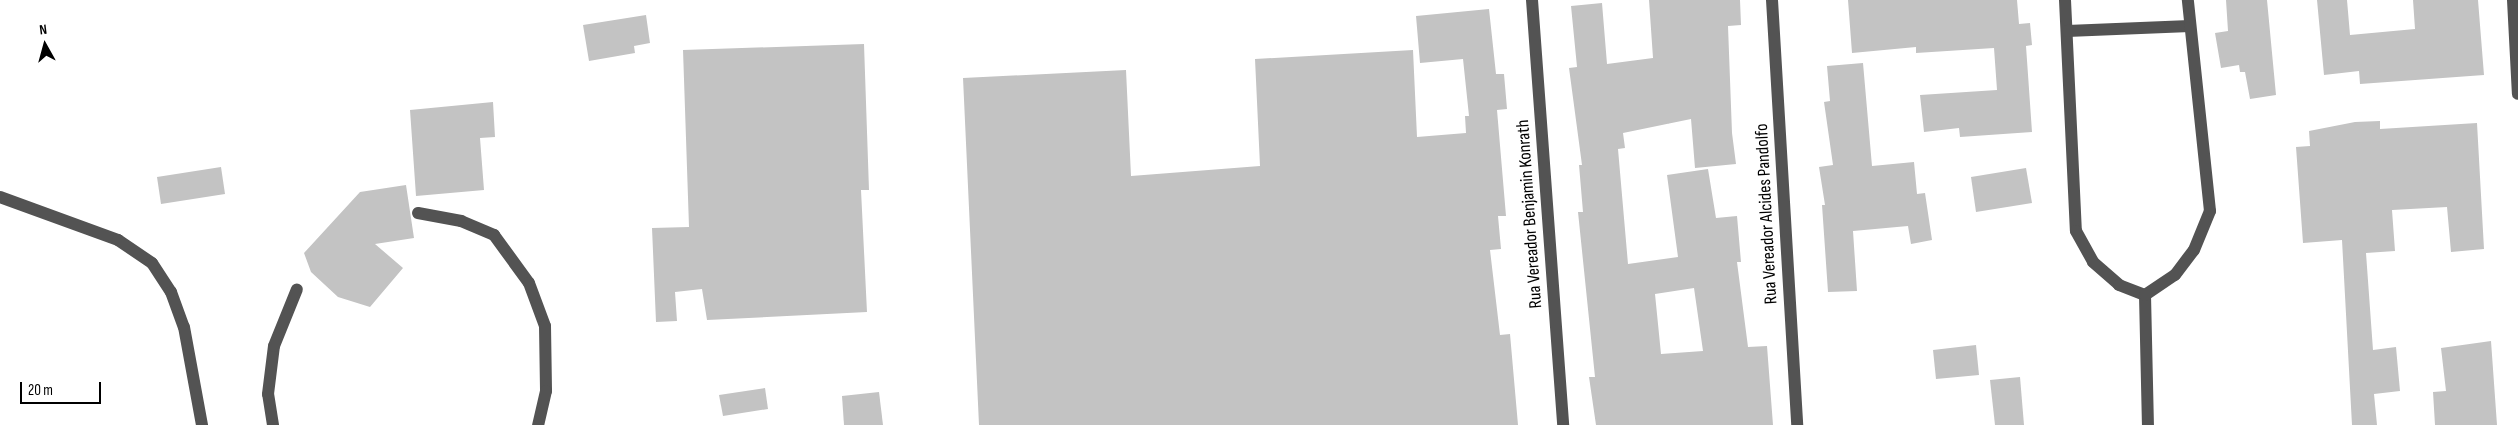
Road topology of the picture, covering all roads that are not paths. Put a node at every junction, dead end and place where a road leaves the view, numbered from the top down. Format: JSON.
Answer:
{"nodes":[{"id":1,"x":1532,"y":0,"type":"edge"},
{"id":2,"x":1772,"y":0,"type":"edge"},
{"id":3,"x":2066,"y":0,"type":"edge"},
{"id":4,"x":2188,"y":0,"type":"edge"},
{"id":5,"x":2513,"y":0,"type":"edge"},
{"id":6,"x":2190,"y":26,"type":"junction"},
{"id":7,"x":2067,"y":31,"type":"junction"},
{"id":8,"x":2518,"y":94,"type":"edge"},
{"id":9,"x":0,"y":197,"type":"edge"},
{"id":10,"x":418,"y":213,"type":"dead end"},
{"id":11,"x":297,"y":289,"type":"dead end"},
{"id":12,"x":2145,"y":295,"type":"junction"},
{"id":13,"x":202,"y":425,"type":"edge"},
{"id":14,"x":273,"y":425,"type":"edge"},
{"id":15,"x":538,"y":425,"type":"edge"},
{"id":16,"x":1563,"y":425,"type":"edge"},
{"id":17,"x":1797,"y":425,"type":"edge"},
{"id":18,"x":2148,"y":425,"type":"edge"}],
"edges":[{"from":1,"to":16,"type":"street","name":"Rua Vereador Benjamin Konrath"},
{"from":2,"to":17,"type":"street","name":"Rua Vereador Alcides Pandolfo"},
{"from":3,"to":7,"type":"street"},
{"from":4,"to":6,"type":"street"},
{"from":5,"to":8,"type":"street"},
{"from":6,"to":7,"type":"street"},
{"from":6,"to":12,"type":"street"},
{"from":7,"to":12,"type":"street"},
{"from":9,"to":13,"type":"street"},
{"from":10,"to":15,"type":"street"},
{"from":11,"to":14,"type":"street"},
{"from":12,"to":18,"type":"street"}]}
